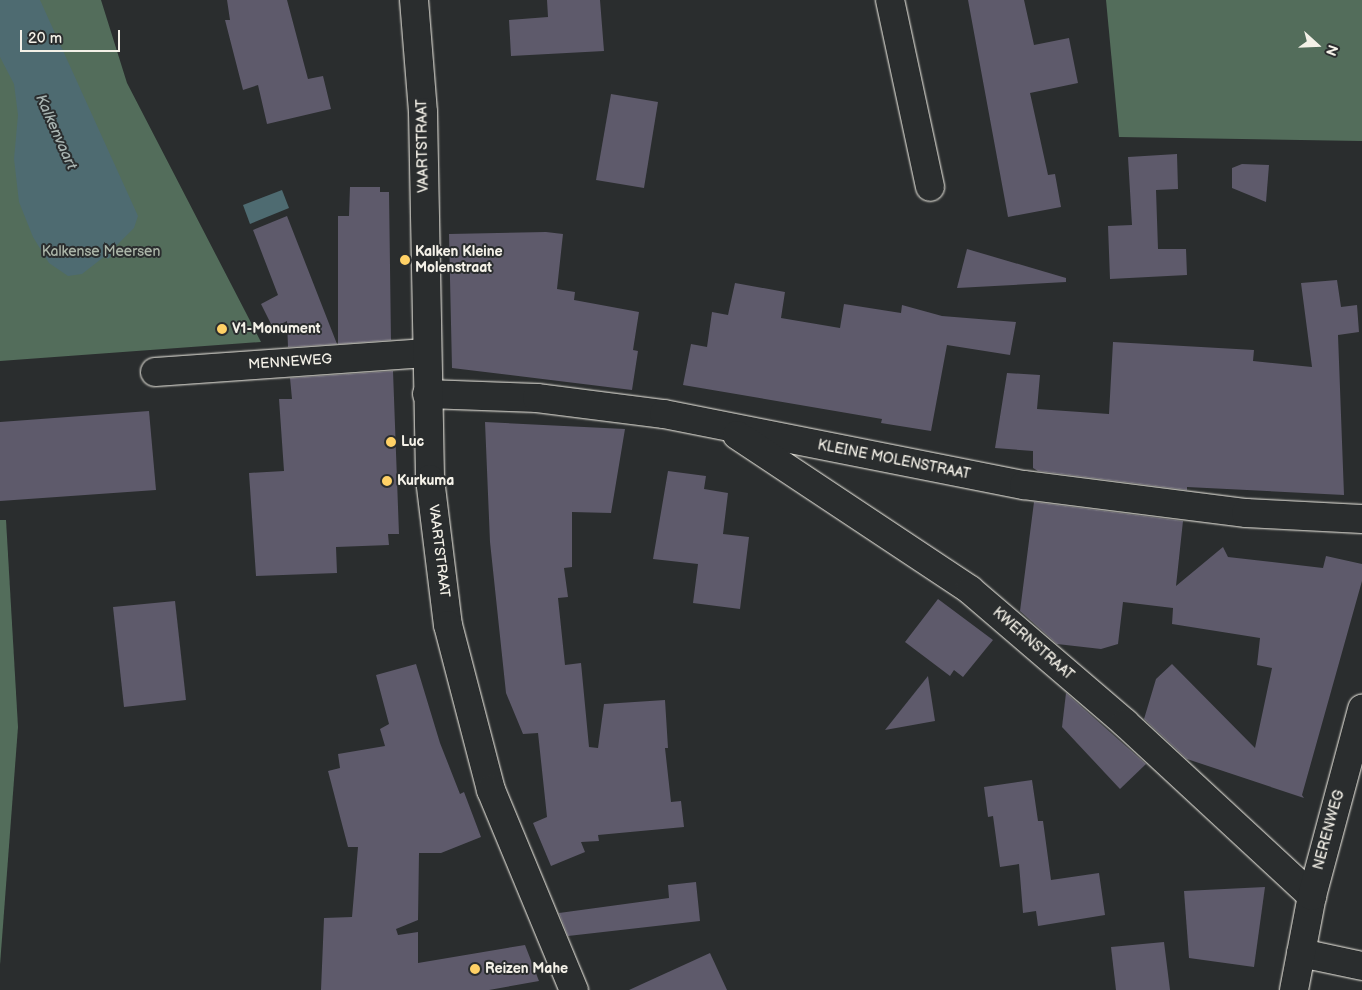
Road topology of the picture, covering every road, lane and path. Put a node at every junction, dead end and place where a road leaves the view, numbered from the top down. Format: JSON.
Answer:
{"nodes":[{"id":1,"x":414,"y":0,"type":"edge"},
{"id":2,"x":890,"y":0,"type":"edge"},
{"id":3,"x":930,"y":187,"type":"dead end"},
{"id":4,"x":426,"y":353,"type":"junction"},
{"id":5,"x":155,"y":372,"type":"dead end"},
{"id":6,"x":427,"y":394,"type":"junction"},
{"id":7,"x":726,"y":428,"type":"junction"},
{"id":8,"x":1362,"y":519,"type":"edge"},
{"id":9,"x":1362,"y":709,"type":"edge"},
{"id":10,"x":1312,"y":896,"type":"junction"},
{"id":11,"x":1301,"y":952,"type":"junction"},
{"id":12,"x":1362,"y":966,"type":"edge"},
{"id":13,"x":574,"y":990,"type":"edge"},
{"id":14,"x":1294,"y":990,"type":"edge"}],
"edges":[{"from":1,"to":4,"type":"street","name":"VAARTSTRAAT"},
{"from":2,"to":3,"type":"street"},
{"from":4,"to":5,"type":"street","name":"MENNEWEG"},
{"from":4,"to":6,"type":"street","name":"VAARTSTRAAT"},
{"from":6,"to":7,"type":"street","name":"KLEINE MOLENSTRAAT"},
{"from":6,"to":13,"type":"street","name":"VAARTSTRAAT"},
{"from":7,"to":8,"type":"street","name":"KLEINE MOLENSTRAAT"},
{"from":7,"to":10,"type":"street","name":"KWERNSTRAAT"},
{"from":9,"to":10,"type":"street","name":"NERENWEG"},
{"from":10,"to":11,"type":"street","name":"NERENWEG"},
{"from":11,"to":12,"type":"street"},
{"from":11,"to":14,"type":"street","name":"NERENWEG"}]}
